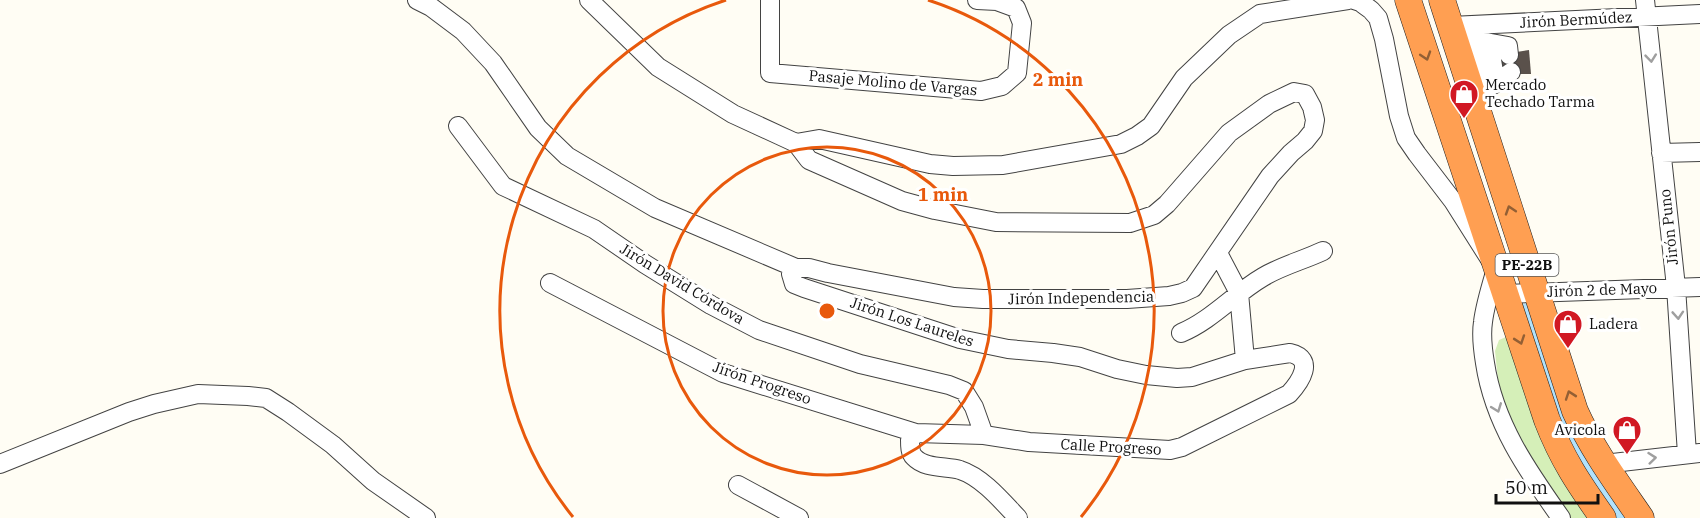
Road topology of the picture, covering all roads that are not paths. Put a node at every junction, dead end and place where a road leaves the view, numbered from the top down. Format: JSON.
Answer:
{"nodes":[{"id":1,"x":417,"y":0,"type":"edge"},
{"id":2,"x":589,"y":0,"type":"edge"},
{"id":3,"x":770,"y":0,"type":"edge"},
{"id":4,"x":977,"y":0,"type":"edge"},
{"id":5,"x":1348,"y":0,"type":"edge"},
{"id":6,"x":1354,"y":0,"type":"edge"},
{"id":7,"x":1408,"y":0,"type":"edge"},
{"id":8,"x":1442,"y":0,"type":"edge"},
{"id":9,"x":1646,"y":8,"type":"edge"},
{"id":10,"x":1700,"y":14,"type":"edge"},
{"id":11,"x":1458,"y":32,"type":"junction"},
{"id":12,"x":1489,"y":43,"type":"junction"},
{"id":13,"x":1494,"y":80,"type":"junction"},
{"id":14,"x":458,"y":126,"type":"dead end"},
{"id":15,"x":796,"y":143,"type":"junction"},
{"id":16,"x":1700,"y":152,"type":"edge"},
{"id":17,"x":1661,"y":153,"type":"junction"},
{"id":18,"x":1323,"y":251,"type":"dead end"},
{"id":19,"x":1218,"y":253,"type":"junction"},
{"id":20,"x":796,"y":268,"type":"junction"},
{"id":21,"x":1496,"y":269,"type":"junction"},
{"id":22,"x":550,"y":284,"type":"dead end"},
{"id":23,"x":1676,"y":287,"type":"junction"},
{"id":24,"x":1700,"y":288,"type":"edge"},
{"id":25,"x":1239,"y":293,"type":"junction"},
{"id":26,"x":1536,"y":293,"type":"junction"},
{"id":27,"x":1504,"y":294,"type":"junction"},
{"id":28,"x":1181,"y":333,"type":"dead end"},
{"id":29,"x":1302,"y":358,"type":"joint"},
{"id":30,"x":1245,"y":360,"type":"junction"},
{"id":31,"x":916,"y":433,"type":"junction"},
{"id":32,"x":984,"y":435,"type":"junction"},
{"id":33,"x":1694,"y":454,"type":"edge"},
{"id":34,"x":0,"y":464,"type":"edge"},
{"id":35,"x":1604,"y":464,"type":"junction"},
{"id":36,"x":738,"y":484,"type":"dead end"},
{"id":37,"x":426,"y":518,"type":"edge"},
{"id":38,"x":799,"y":518,"type":"edge"},
{"id":39,"x":1018,"y":518,"type":"edge"},
{"id":40,"x":1561,"y":518,"type":"edge"},
{"id":41,"x":1604,"y":518,"type":"edge"},
{"id":42,"x":1641,"y":518,"type":"edge"}],
"edges":[{"from":1,"to":20,"type":"street"},
{"from":2,"to":15,"type":"street"},
{"from":3,"to":4,"type":"street","name":"Pasaje Molino de Vargas"},
{"from":5,"to":15,"type":"street"},
{"from":6,"to":21,"type":"street"},
{"from":7,"to":21,"type":"highway","number":"PE-22B","one_way":true},
{"from":8,"to":11,"type":"highway","number":"PE-22B"},
{"from":9,"to":10,"type":"street","name":"Jirón Bermúdez"},
{"from":9,"to":11,"type":"street","name":"Jirón Bermúdez"},
{"from":9,"to":17,"type":"street","name":"Jirón Puno","one_way":true},
{"from":11,"to":12,"type":"street"},
{"from":11,"to":13,"type":"highway","number":"PE-22B"},
{"from":12,"to":13,"type":"street"},
{"from":12,"to":13,"type":"street"},
{"from":26,"to":13,"type":"highway","number":"PE-22B","one_way":true},
{"from":14,"to":32,"type":"street","name":"Jirón David Córdova"},
{"from":15,"to":19,"type":"street","name":"Jirón Independencia"},
{"from":16,"to":17,"type":"street"},
{"from":17,"to":23,"type":"street","name":"Jirón Puno"},
{"from":18,"to":25,"type":"street"},
{"from":19,"to":20,"type":"street","name":"Jirón Independencia"},
{"from":19,"to":25,"type":"street"},
{"from":20,"to":30,"type":"street","name":"Jirón Los Laureles"},
{"from":21,"to":27,"type":"highway","number":"PE-22B"},
{"from":21,"to":40,"type":"street","one_way":true},
{"from":22,"to":31,"type":"street","name":"Jirón Progreso"},
{"from":23,"to":24,"type":"street","name":"Jirón 2 de Mayo"},
{"from":23,"to":26,"type":"street","name":"Jirón 2 de Mayo"},
{"from":23,"to":33,"type":"street","name":"Jirón Puno","one_way":true},
{"from":25,"to":28,"type":"street"},
{"from":25,"to":30,"type":"street"},
{"from":26,"to":27,"type":"street","name":"Jirón 2 de Mayo"},
{"from":35,"to":26,"type":"highway","number":"PE-22B","one_way":true},
{"from":27,"to":41,"type":"highway","number":"PE-22B","one_way":true},
{"from":29,"to":30,"type":"street","name":"Jirón Los Laureles"},
{"from":29,"to":32,"type":"street","name":"Calle Progreso"},
{"from":31,"to":32,"type":"street","name":"Calle Progreso"},
{"from":31,"to":39,"type":"street"},
{"from":35,"to":33,"type":"street","one_way":true},
{"from":34,"to":37,"type":"street"},
{"from":35,"to":42,"type":"highway","number":"PE-22B"},
{"from":36,"to":38,"type":"street"}]}
